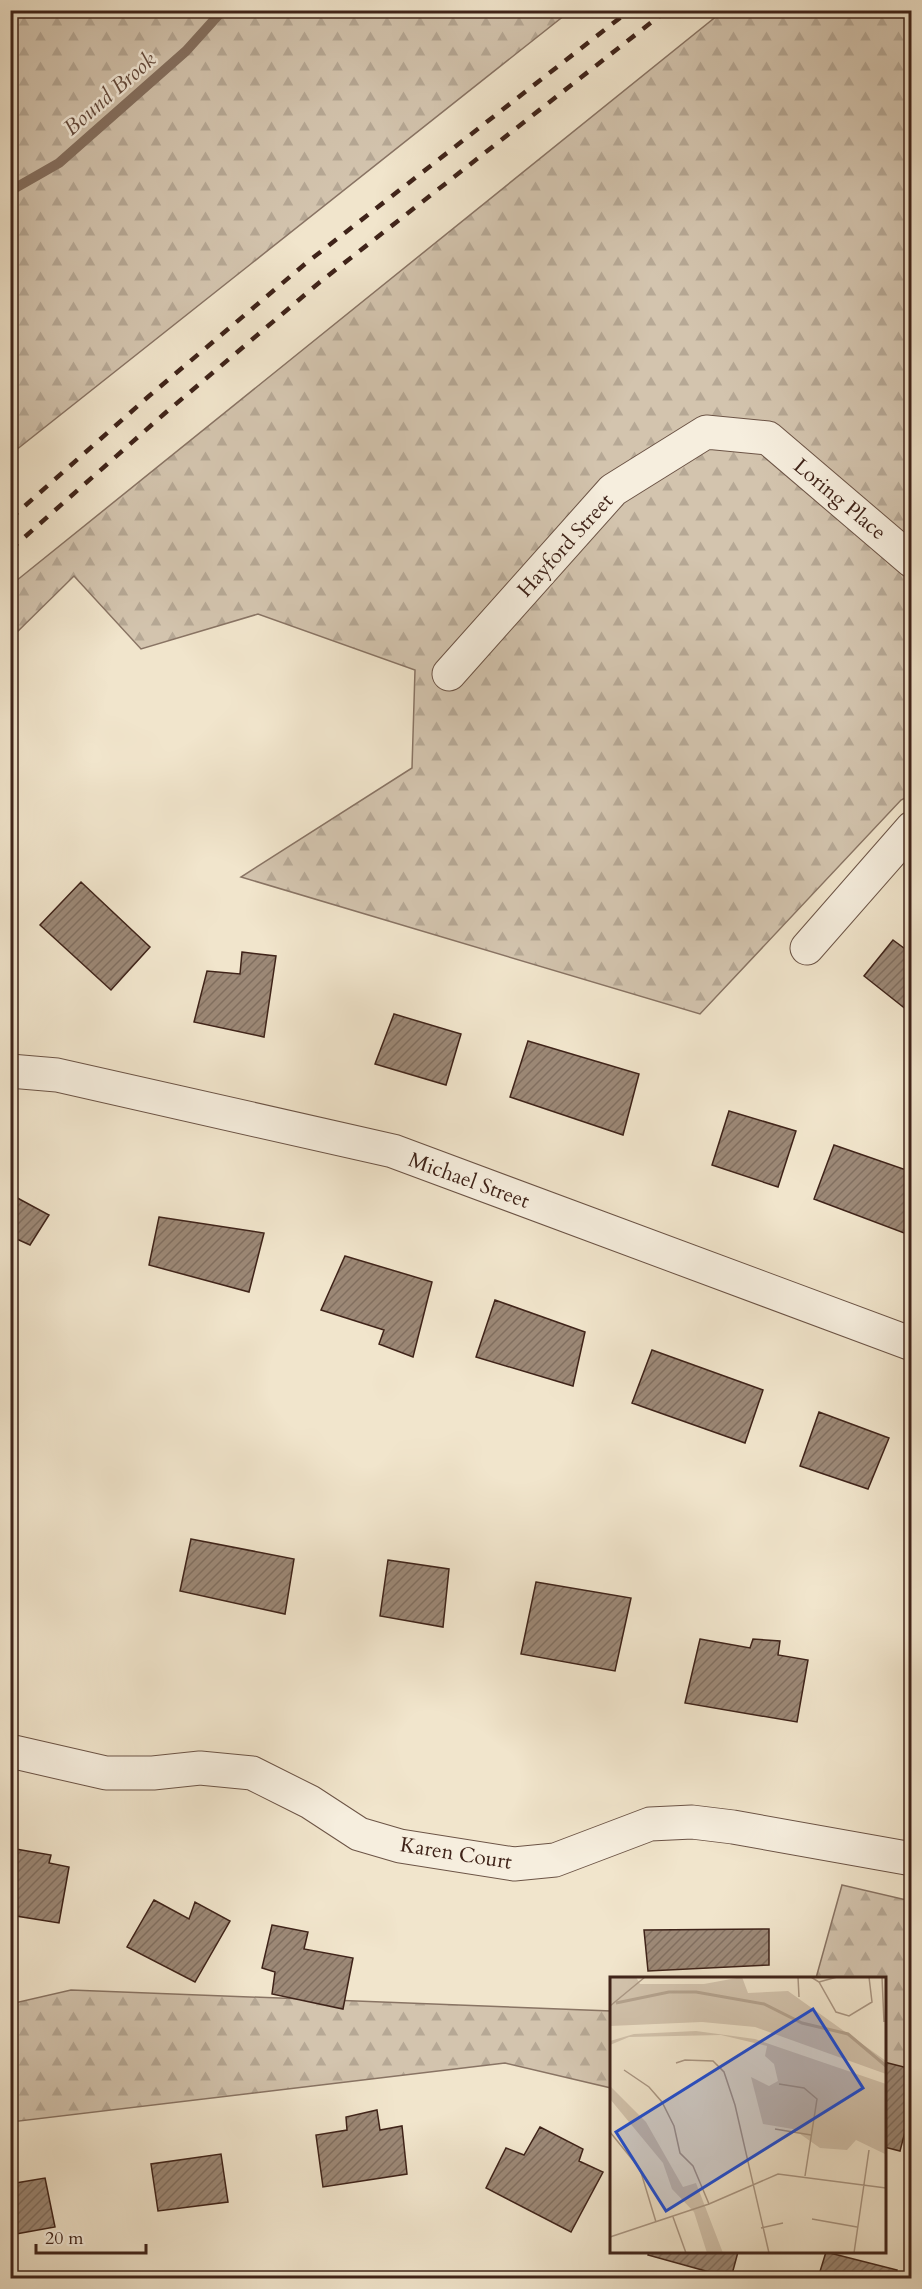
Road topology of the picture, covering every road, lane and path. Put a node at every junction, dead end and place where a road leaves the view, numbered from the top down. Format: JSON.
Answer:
{"nodes":[{"id":1,"x":768,"y":438,"type":"joint"},
{"id":2,"x":912,"y":561,"type":"edge"},
{"id":3,"x":449,"y":674,"type":"dead end"},
{"id":4,"x":912,"y":828,"type":"edge"},
{"id":5,"x":807,"y":948,"type":"dead end"},
{"id":6,"x":10,"y":1071,"type":"edge"},
{"id":7,"x":912,"y":1344,"type":"edge"},
{"id":8,"x":10,"y":1750,"type":"edge"},
{"id":9,"x":912,"y":1859,"type":"edge"}],
"edges":[{"from":1,"to":2,"type":"street","name":"Loring Place"},
{"from":1,"to":3,"type":"street","name":"Hayford Street"},
{"from":4,"to":5,"type":"street"},
{"from":6,"to":7,"type":"street","name":"Michael Street"},
{"from":8,"to":9,"type":"street","name":"Karen Court"}]}
